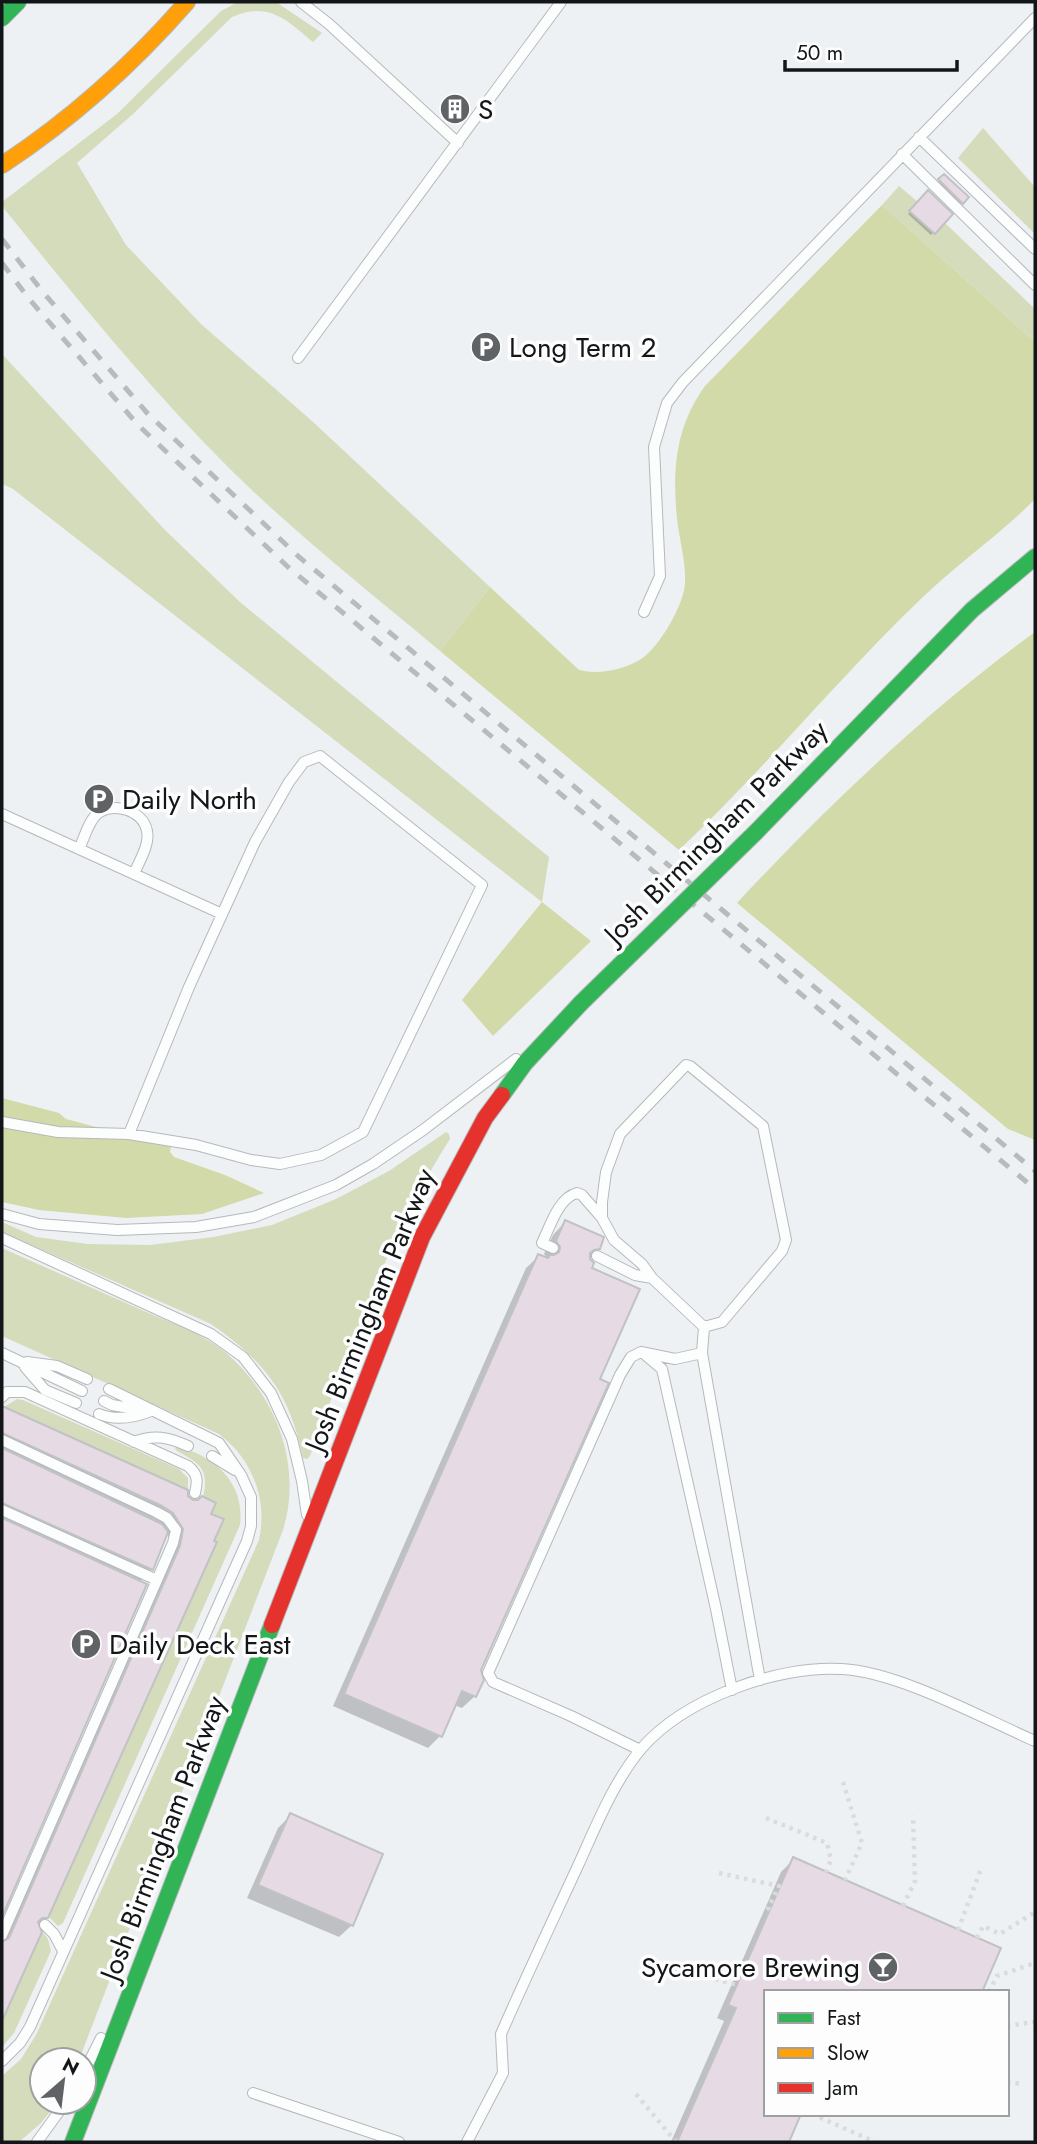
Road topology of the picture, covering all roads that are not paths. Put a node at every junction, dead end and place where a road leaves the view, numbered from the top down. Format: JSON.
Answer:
{"nodes":[{"id":1,"x":18,"y":2,"type":"edge"},
{"id":2,"x":301,"y":2,"type":"edge"},
{"id":3,"x":561,"y":2,"type":"edge"},
{"id":4,"x":187,"y":4,"type":"edge"},
{"id":5,"x":2,"y":18,"type":"edge"},
{"id":6,"x":1035,"y":18,"type":"edge"},
{"id":7,"x":919,"y":137,"type":"junction"},
{"id":8,"x":458,"y":144,"type":"junction"},
{"id":9,"x":902,"y":154,"type":"junction"},
{"id":10,"x":2,"y":165,"type":"edge"},
{"id":11,"x":1035,"y":249,"type":"edge"},
{"id":12,"x":1035,"y":285,"type":"edge"},
{"id":13,"x":298,"y":358,"type":"dead end"},
{"id":14,"x":1034,"y":557,"type":"edge"},
{"id":15,"x":644,"y":612,"type":"dead end"},
{"id":16,"x":2,"y":814,"type":"edge"},
{"id":17,"x":79,"y":849,"type":"junction"},
{"id":18,"x":134,"y":874,"type":"junction"},
{"id":19,"x":222,"y":914,"type":"junction"},
{"id":20,"x":556,"y":1028,"type":"junction"},
{"id":21,"x":2,"y":1122,"type":"edge"},
{"id":22,"x":129,"y":1134,"type":"junction"},
{"id":23,"x":2,"y":1214,"type":"edge"},
{"id":24,"x":603,"y":1218,"type":"junction"},
{"id":25,"x":2,"y":1238,"type":"edge"},
{"id":26,"x":553,"y":1248,"type":"dead end"},
{"id":27,"x":597,"y":1256,"type":"dead end"},
{"id":28,"x":652,"y":1279,"type":"junction"},
{"id":29,"x":704,"y":1327,"type":"junction"},
{"id":30,"x":641,"y":1352,"type":"junction"},
{"id":31,"x":2,"y":1353,"type":"edge"},
{"id":32,"x":702,"y":1353,"type":"junction"},
{"id":33,"x":675,"y":1359,"type":"junction"},
{"id":34,"x":20,"y":1361,"type":"junction"},
{"id":35,"x":662,"y":1369,"type":"junction"},
{"id":36,"x":87,"y":1380,"type":"dead end"},
{"id":37,"x":109,"y":1389,"type":"dead end"},
{"id":38,"x":82,"y":1391,"type":"dead end"},
{"id":39,"x":2,"y":1397,"type":"edge"},
{"id":40,"x":104,"y":1401,"type":"dead end"},
{"id":41,"x":76,"y":1404,"type":"dead end"},
{"id":42,"x":151,"y":1411,"type":"junction"},
{"id":43,"x":99,"y":1413,"type":"dead end"},
{"id":44,"x":2,"y":1440,"type":"edge"},
{"id":45,"x":134,"y":1442,"type":"junction"},
{"id":46,"x":188,"y":1446,"type":"dead end"},
{"id":47,"x":212,"y":1456,"type":"dead end"},
{"id":48,"x":241,"y":1475,"type":"junction"},
{"id":49,"x":195,"y":1493,"type":"dead end"},
{"id":50,"x":2,"y":1510,"type":"edge"},
{"id":51,"x":310,"y":1530,"type":"junction"},
{"id":52,"x":157,"y":1580,"type":"junction"},
{"id":53,"x":760,"y":1680,"type":"junction"},
{"id":54,"x":732,"y":1690,"type":"junction"},
{"id":55,"x":1035,"y":1741,"type":"edge"},
{"id":56,"x":640,"y":1750,"type":"junction"},
{"id":57,"x":45,"y":1925,"type":"dead end"},
{"id":58,"x":2,"y":1935,"type":"edge"},
{"id":59,"x":64,"y":1951,"type":"junction"},
{"id":60,"x":137,"y":1977,"type":"junction"},
{"id":61,"x":96,"y":2046,"type":"edge"},
{"id":62,"x":2,"y":2061,"type":"edge"},
{"id":63,"x":253,"y":2093,"type":"dead end"},
{"id":64,"x":56,"y":2116,"type":"edge"},
{"id":65,"x":37,"y":2142,"type":"edge"},
{"id":66,"x":73,"y":2142,"type":"edge"},
{"id":67,"x":399,"y":2142,"type":"edge"},
{"id":68,"x":467,"y":2142,"type":"edge"}],
"edges":[{"from":1,"to":5,"type":"main road"},
{"from":2,"to":8,"type":"lane"},
{"from":3,"to":8,"type":"lane"},
{"from":4,"to":10,"type":"main road"},
{"from":6,"to":7,"type":"lane"},
{"from":7,"to":9,"type":"lane"},
{"from":7,"to":11,"type":"lane"},
{"from":8,"to":13,"type":"lane"},
{"from":9,"to":12,"type":"lane"},
{"from":9,"to":15,"type":"lane"},
{"from":14,"to":20,"type":"main road","name":"Josh Birmingham Parkway","bridge":true},
{"from":16,"to":17,"type":"lane"},
{"from":17,"to":18,"type":"lane"},
{"from":17,"to":18,"type":"lane"},
{"from":18,"to":19,"type":"lane"},
{"from":19,"to":22,"type":"lane"},
{"from":19,"to":22,"type":"lane"},
{"from":20,"to":23,"type":"lane"},
{"from":20,"to":51,"type":"main road","name":"Josh Birmingham Parkway"},
{"from":21,"to":22,"type":"lane"},
{"from":24,"to":26,"type":"lane"},
{"from":24,"to":28,"type":"lane"},
{"from":24,"to":29,"type":"lane"},
{"from":25,"to":51,"type":"lane"},
{"from":27,"to":28,"type":"lane"},
{"from":28,"to":29,"type":"lane"},
{"from":29,"to":32,"type":"lane"},
{"from":30,"to":33,"type":"lane"},
{"from":30,"to":35,"type":"lane"},
{"from":30,"to":56,"type":"lane"},
{"from":31,"to":34,"type":"lane"},
{"from":32,"to":33,"type":"lane"},
{"from":32,"to":53,"type":"lane"},
{"from":33,"to":35,"type":"lane"},
{"from":34,"to":36,"type":"lane"},
{"from":34,"to":38,"type":"lane"},
{"from":34,"to":41,"type":"lane"},
{"from":35,"to":54,"type":"lane"},
{"from":37,"to":42,"type":"lane"},
{"from":39,"to":45,"type":"lane"},
{"from":40,"to":42,"type":"lane"},
{"from":42,"to":43,"type":"lane"},
{"from":42,"to":48,"type":"lane"},
{"from":44,"to":52,"type":"lane"},
{"from":45,"to":46,"type":"lane"},
{"from":45,"to":49,"type":"lane"},
{"from":47,"to":48,"type":"lane"},
{"from":48,"to":59,"type":"lane"},
{"from":50,"to":52,"type":"lane"},
{"from":51,"to":60,"type":"main road","name":"Josh Birmingham Parkway"},
{"from":52,"to":58,"type":"lane"},
{"from":53,"to":54,"type":"lane"},
{"from":53,"to":55,"type":"lane"},
{"from":54,"to":56,"type":"lane"},
{"from":56,"to":68,"type":"lane"},
{"from":57,"to":59,"type":"lane"},
{"from":59,"to":62,"type":"lane"},
{"from":60,"to":61,"type":"lane"},
{"from":60,"to":66,"type":"main road","name":"Josh Birmingham Parkway"},
{"from":63,"to":67,"type":"lane"},
{"from":64,"to":65,"type":"lane"}]}
